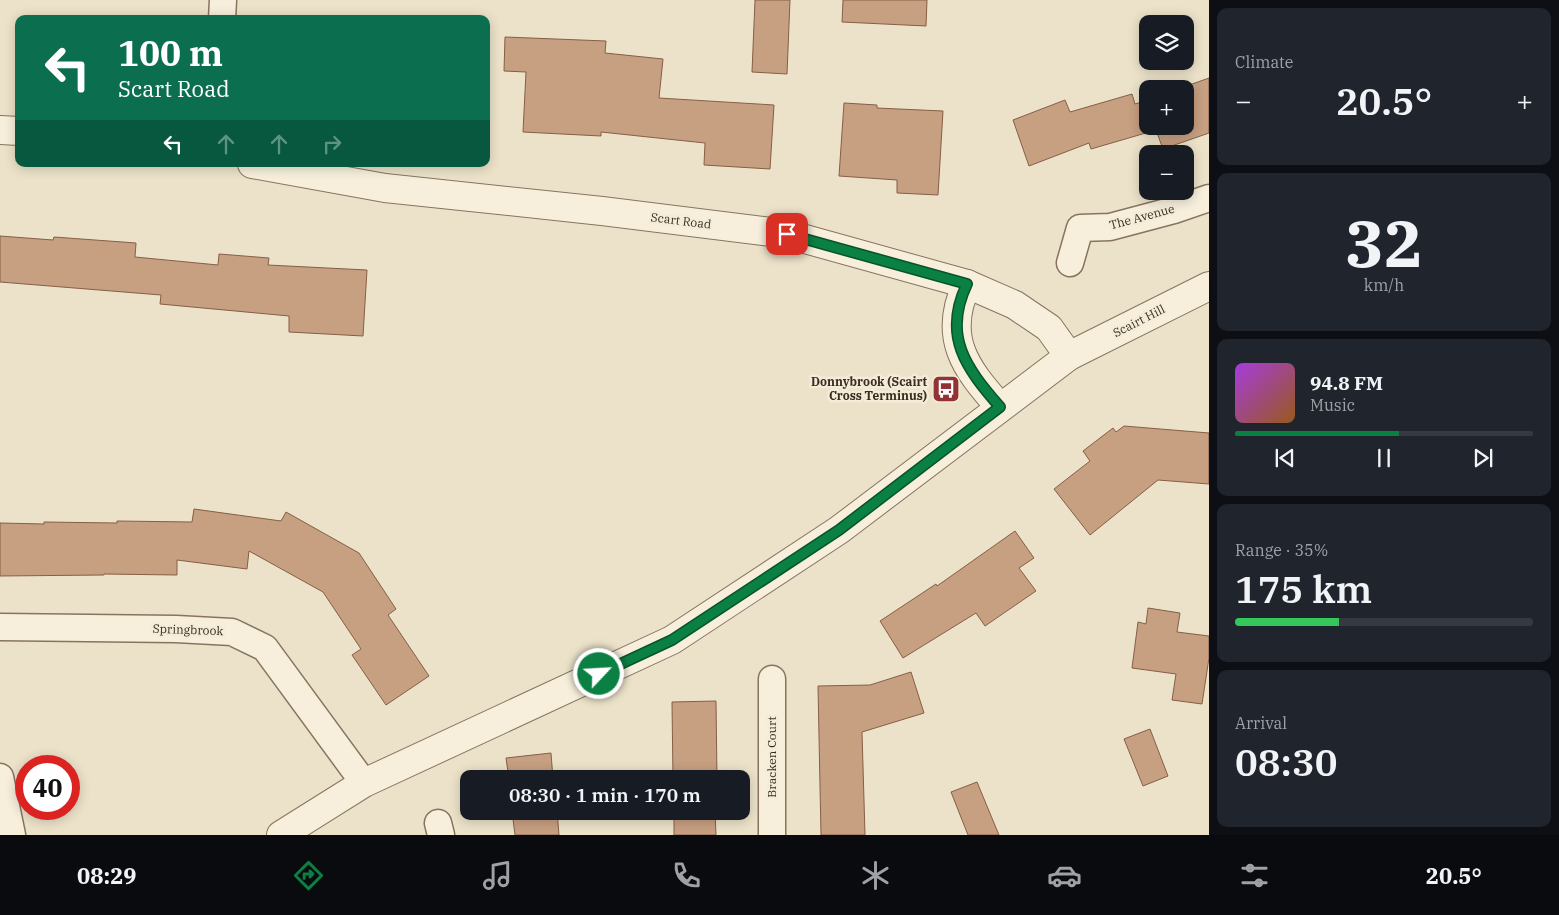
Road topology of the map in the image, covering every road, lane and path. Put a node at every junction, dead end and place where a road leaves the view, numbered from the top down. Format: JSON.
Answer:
{"nodes":[{"id":1,"x":223,"y":0,"type":"edge"},
{"id":2,"x":222,"y":15,"type":"edge"},
{"id":3,"x":0,"y":130,"type":"edge"},
{"id":4,"x":15,"y":131,"type":"edge"},
{"id":5,"x":268,"y":167,"type":"edge"},
{"id":6,"x":1209,"y":198,"type":"edge"},
{"id":7,"x":1070,"y":263,"type":"dead end"},
{"id":8,"x":967,"y":284,"type":"junction"},
{"id":9,"x":1209,"y":286,"type":"edge"},
{"id":10,"x":1069,"y":356,"type":"junction"},
{"id":11,"x":1000,"y":407,"type":"junction"},
{"id":12,"x":0,"y":627,"type":"edge"},
{"id":13,"x":772,"y":679,"type":"dead end"},
{"id":14,"x":0,"y":777,"type":"edge"},
{"id":15,"x":364,"y":783,"type":"junction"},
{"id":16,"x":12,"y":835,"type":"edge"},
{"id":17,"x":281,"y":835,"type":"edge"},
{"id":18,"x":772,"y":835,"type":"edge"}],
"edges":[{"from":1,"to":2,"type":"street"},
{"from":3,"to":4,"type":"street"},
{"from":5,"to":8,"type":"street","name":"Scart Road"},
{"from":6,"to":7,"type":"street","name":"The Avenue"},
{"from":8,"to":10,"type":"street","name":"Scart Road"},
{"from":8,"to":11,"type":"street"},
{"from":9,"to":10,"type":"street","name":"Scairt Hill"},
{"from":10,"to":11,"type":"street","name":"Scairt Hill"},
{"from":11,"to":15,"type":"street","name":"Scairt Hill"},
{"from":12,"to":15,"type":"street","name":"Springbrook"},
{"from":13,"to":18,"type":"street","name":"Bracken Court"},
{"from":14,"to":16,"type":"street"},
{"from":15,"to":17,"type":"street","name":"Scairt Hill"}]}
